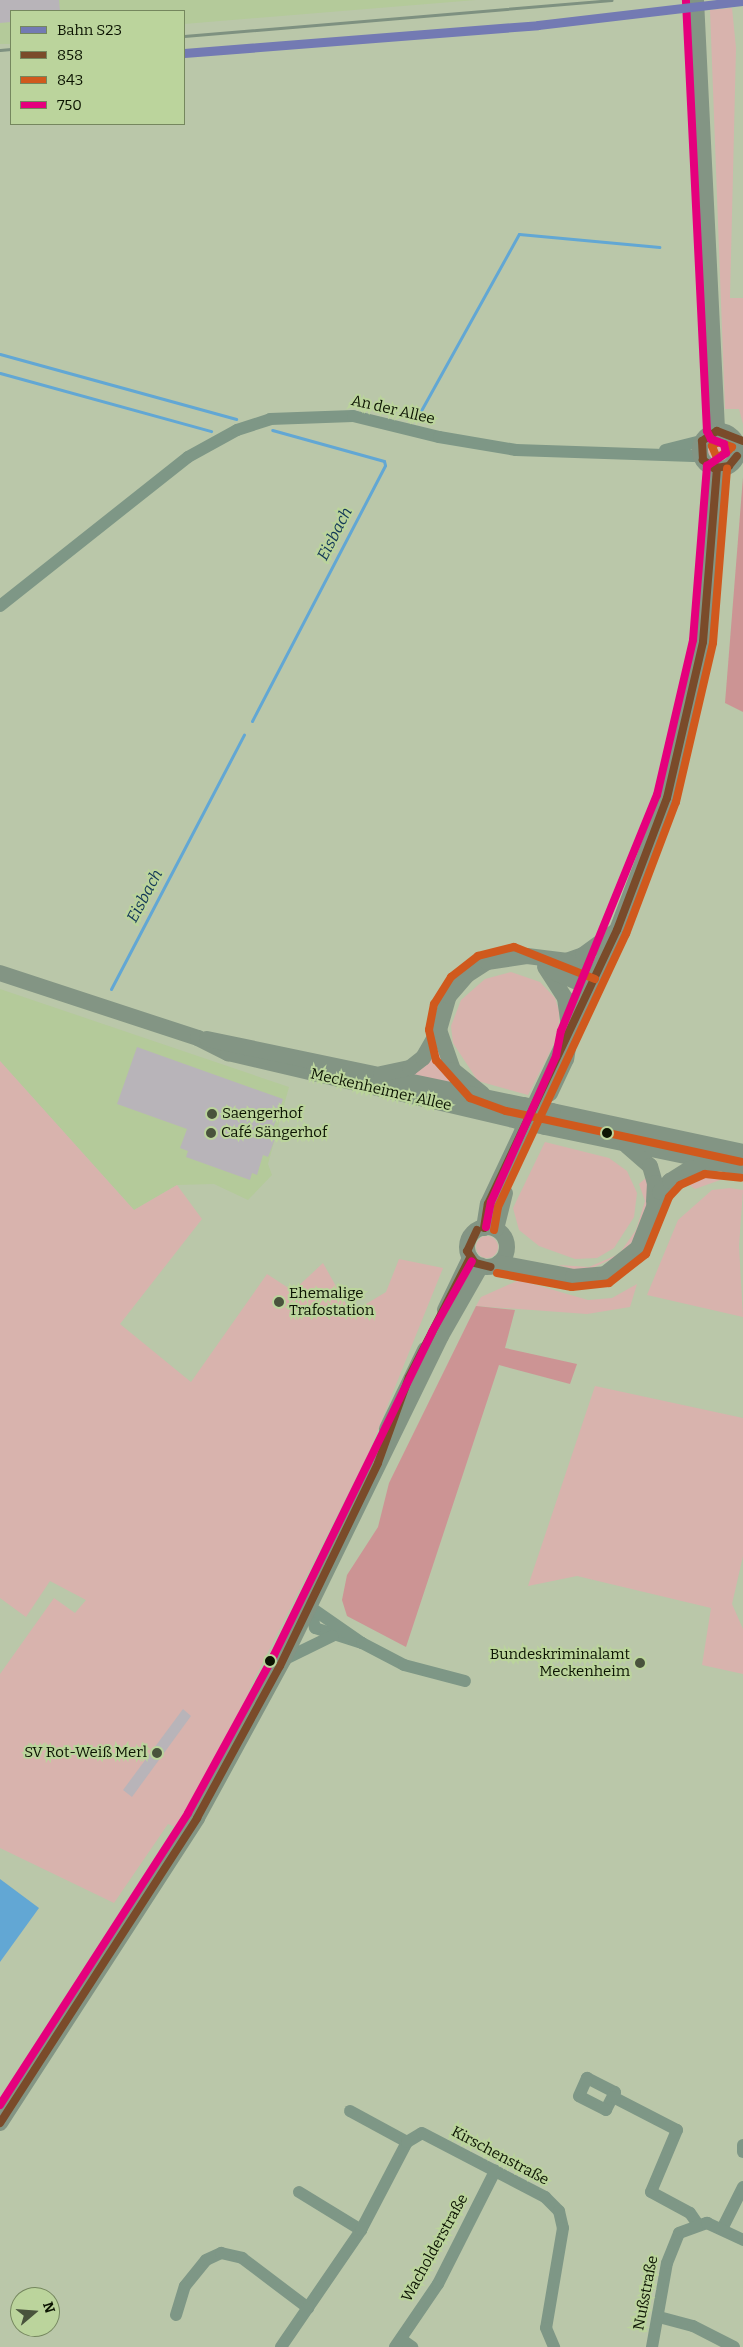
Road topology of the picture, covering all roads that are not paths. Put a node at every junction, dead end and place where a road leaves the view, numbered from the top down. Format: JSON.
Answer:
{"nodes":[{"id":1,"x":696,"y":0,"type":"edge"},
{"id":2,"x":717,"y":431,"type":"junction"},
{"id":3,"x":702,"y":449,"type":"junction"},
{"id":4,"x":717,"y":468,"type":"junction"},
{"id":5,"x":0,"y":606,"type":"edge"},
{"id":6,"x":617,"y":930,"type":"junction"},
{"id":7,"x":512,"y":957,"type":"junction"},
{"id":8,"x":566,"y":961,"type":"junction"},
{"id":9,"x":545,"y":967,"type":"junction"},
{"id":10,"x":0,"y":973,"type":"edge"},
{"id":11,"x":591,"y":988,"type":"junction"},
{"id":12,"x":439,"y":1030,"type":"junction"},
{"id":13,"x":570,"y":1034,"type":"junction"},
{"id":14,"x":198,"y":1038,"type":"junction"},
{"id":15,"x":372,"y":1075,"type":"junction"},
{"id":16,"x":517,"y":1104,"type":"junction"},
{"id":17,"x":623,"y":1143,"type":"junction"},
{"id":18,"x":743,"y":1152,"type":"edge"},
{"id":19,"x":719,"y":1163,"type":"junction"},
{"id":20,"x":743,"y":1168,"type":"edge"},
{"id":21,"x":654,"y":1206,"type":"junction"},
{"id":22,"x":490,"y":1228,"type":"junction"},
{"id":23,"x":506,"y":1244,"type":"junction"},
{"id":24,"x":475,"y":1262,"type":"junction"},
{"id":25,"x":500,"y":1263,"type":"junction"},
{"id":26,"x":548,"y":1269,"type":"junction"},
{"id":27,"x":310,"y":1607,"type":"junction"},
{"id":28,"x":332,"y":1636,"type":"junction"},
{"id":29,"x":362,"y":1644,"type":"junction"},
{"id":30,"x":283,"y":1660,"type":"junction"},
{"id":31,"x":465,"y":1681,"type":"dead end"},
{"id":32,"x":612,"y":2097,"type":"dead end"},
{"id":33,"x":350,"y":2111,"type":"dead end"},
{"id":34,"x":0,"y":2123,"type":"edge"},
{"id":35,"x":407,"y":2142,"type":"junction"},
{"id":36,"x":743,"y":2145,"type":"edge"},
{"id":37,"x":743,"y":2152,"type":"edge"},
{"id":38,"x":495,"y":2171,"type":"junction"},
{"id":39,"x":743,"y":2187,"type":"edge"},
{"id":40,"x":299,"y":2192,"type":"dead end"},
{"id":41,"x":697,"y":2223,"type":"junction"},
{"id":42,"x":722,"y":2229,"type":"junction"},
{"id":43,"x":361,"y":2230,"type":"junction"},
{"id":44,"x":743,"y":2240,"type":"edge"},
{"id":45,"x":308,"y":2308,"type":"junction"},
{"id":46,"x":176,"y":2315,"type":"dead end"},
{"id":47,"x":659,"y":2317,"type":"junction"},
{"id":48,"x":398,"y":2343,"type":"edge"},
{"id":49,"x":281,"y":2347,"type":"edge"},
{"id":50,"x":412,"y":2347,"type":"edge"},
{"id":51,"x":554,"y":2347,"type":"edge"},
{"id":52,"x":652,"y":2347,"type":"edge"},
{"id":53,"x":734,"y":2347,"type":"edge"}],
"edges":[{"from":1,"to":2,"type":"main road"},
{"from":2,"to":3,"type":"main road"},
{"from":2,"to":4,"type":"main road"},
{"from":3,"to":4,"type":"main road"},
{"from":3,"to":5,"type":"street","name":"An der Allee"},
{"from":4,"to":6,"type":"main road"},
{"from":6,"to":8,"type":"main road"},
{"from":6,"to":11,"type":"main road"},
{"from":7,"to":8,"type":"main road"},
{"from":7,"to":9,"type":"main road"},
{"from":7,"to":12,"type":"main road"},
{"from":8,"to":11,"type":"main road"},
{"from":9,"to":11,"type":"main road"},
{"from":9,"to":13,"type":"main road"},
{"from":10,"to":14,"type":"main road","name":"Meckenheimer Allee"},
{"from":11,"to":13,"type":"main road"},
{"from":12,"to":15,"type":"main road"},
{"from":12,"to":16,"type":"main road"},
{"from":13,"to":22,"type":"main road"},
{"from":14,"to":15,"type":"main road","name":"Meckenheimer Allee"},
{"from":14,"to":17,"type":"main road","name":"Meckenheimer Allee","bridge":true},
{"from":15,"to":16,"type":"main road","name":"Meckenheimer Allee"},
{"from":16,"to":18,"type":"main road","name":"Meckenheimer Allee","bridge":true},
{"from":17,"to":19,"type":"main road","name":"Meckenheimer Allee"},
{"from":17,"to":21,"type":"main road"},
{"from":19,"to":20,"type":"main road","name":"Meckenheimer Allee"},
{"from":19,"to":21,"type":"main road"},
{"from":21,"to":26,"type":"main road"},
{"from":22,"to":23,"type":"main road"},
{"from":22,"to":24,"type":"main road"},
{"from":23,"to":25,"type":"main road"},
{"from":23,"to":26,"type":"main road"},
{"from":24,"to":25,"type":"main road"},
{"from":24,"to":27,"type":"main road"},
{"from":25,"to":26,"type":"main road"},
{"from":27,"to":28,"type":"street"},
{"from":27,"to":29,"type":"street"},
{"from":27,"to":30,"type":"main road"},
{"from":28,"to":29,"type":"street"},
{"from":28,"to":30,"type":"street"},
{"from":29,"to":31,"type":"street"},
{"from":30,"to":34,"type":"main road"},
{"from":32,"to":41,"type":"street"},
{"from":33,"to":35,"type":"street"},
{"from":35,"to":38,"type":"street","name":"Kirschenstraße"},
{"from":35,"to":43,"type":"street"},
{"from":36,"to":37,"type":"street"},
{"from":38,"to":48,"type":"street","name":"Wacholderstraße"},
{"from":38,"to":51,"type":"street","name":"Kirschenstraße"},
{"from":39,"to":42,"type":"street"},
{"from":40,"to":43,"type":"street"},
{"from":41,"to":42,"type":"street"},
{"from":41,"to":47,"type":"street","name":"Nußstraße"},
{"from":42,"to":44,"type":"street"},
{"from":43,"to":45,"type":"street"},
{"from":45,"to":46,"type":"street"},
{"from":45,"to":49,"type":"street"},
{"from":47,"to":52,"type":"street","name":"Nußstraße"},
{"from":47,"to":53,"type":"street"},
{"from":48,"to":50,"type":"street","name":"Wacholderstraße"}]}
